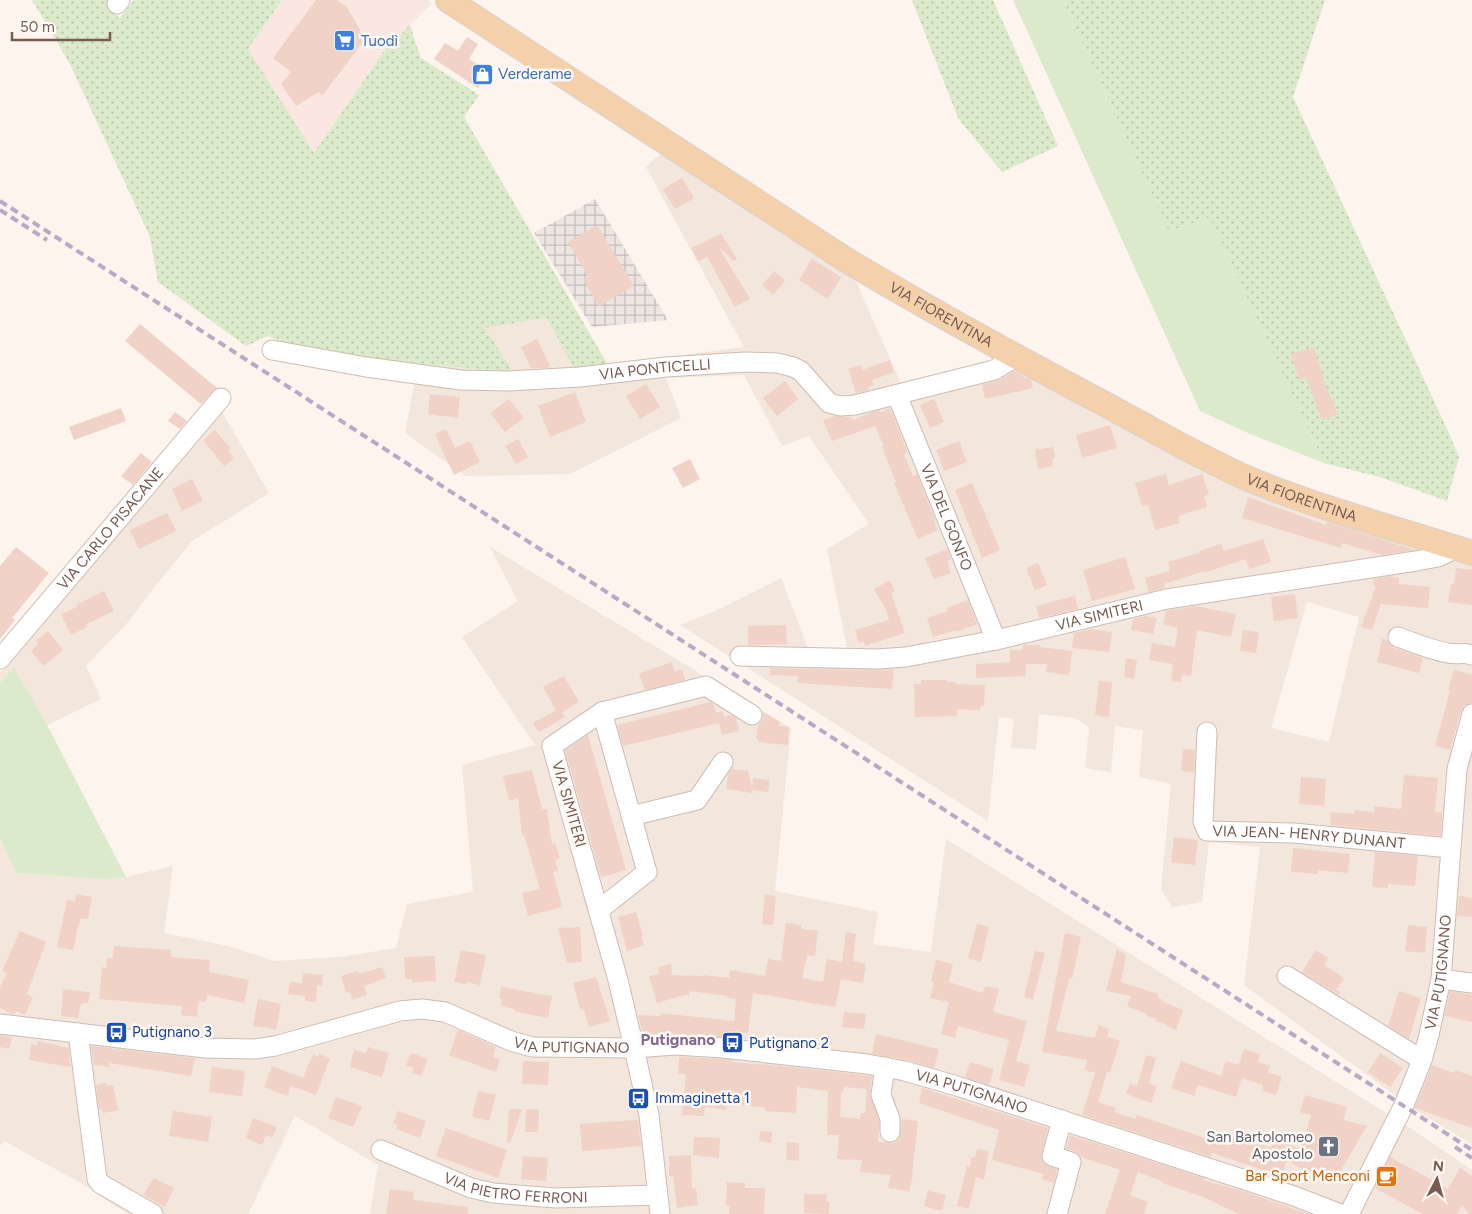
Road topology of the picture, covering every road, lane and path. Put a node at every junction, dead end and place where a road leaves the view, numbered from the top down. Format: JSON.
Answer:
{"nodes":[{"id":1,"x":448,"y":0,"type":"edge"},
{"id":2,"x":272,"y":350,"type":"dead end"},
{"id":3,"x":1016,"y":357,"type":"junction"},
{"id":4,"x":897,"y":395,"type":"junction"},
{"id":5,"x":221,"y":398,"type":"dead end"},
{"id":6,"x":1464,"y":550,"type":"edge"},
{"id":7,"x":1398,"y":637,"type":"dead end"},
{"id":8,"x":996,"y":640,"type":"junction"},
{"id":9,"x":1472,"y":655,"type":"edge"},
{"id":10,"x":740,"y":656,"type":"dead end"},
{"id":11,"x":0,"y":659,"type":"edge"},
{"id":12,"x":602,"y":712,"type":"junction"},
{"id":13,"x":1472,"y":714,"type":"edge"},
{"id":14,"x":752,"y":715,"type":"dead end"},
{"id":15,"x":1207,"y":732,"type":"dead end"},
{"id":16,"x":723,"y":762,"type":"dead end"},
{"id":17,"x":631,"y":816,"type":"junction"},
{"id":18,"x":1450,"y":848,"type":"junction"},
{"id":19,"x":599,"y":910,"type":"junction"},
{"id":20,"x":1287,"y":976,"type":"dead end"},
{"id":21,"x":1441,"y":979,"type":"junction"},
{"id":22,"x":1472,"y":983,"type":"edge"},
{"id":23,"x":0,"y":1024,"type":"edge"},
{"id":24,"x":78,"y":1033,"type":"junction"},
{"id":25,"x":634,"y":1048,"type":"junction"},
{"id":26,"x":1422,"y":1060,"type":"junction"},
{"id":27,"x":885,"y":1067,"type":"junction"},
{"id":28,"x":1062,"y":1120,"type":"junction"},
{"id":29,"x":890,"y":1132,"type":"dead end"},
{"id":30,"x":381,"y":1150,"type":"dead end"},
{"id":31,"x":657,"y":1195,"type":"junction"},
{"id":32,"x":153,"y":1214,"type":"edge"},
{"id":33,"x":660,"y":1214,"type":"edge"},
{"id":34,"x":1057,"y":1214,"type":"edge"},
{"id":35,"x":1341,"y":1214,"type":"edge"},
{"id":36,"x":1349,"y":1214,"type":"edge"}],
"edges":[{"from":1,"to":3,"type":"main road","name":"VIA FIORENTINA"},
{"from":2,"to":4,"type":"street","name":"VIA PONTICELLI"},
{"from":3,"to":4,"type":"street","name":"VIA PONTICELLI"},
{"from":3,"to":6,"type":"main road","name":"VIA FIORENTINA"},
{"from":4,"to":8,"type":"street","name":"VIA DEL GONFO"},
{"from":5,"to":11,"type":"street","name":"VIA CARLO PISACANE"},
{"from":6,"to":8,"type":"street","name":"VIA SIMITERI"},
{"from":7,"to":9,"type":"street"},
{"from":8,"to":10,"type":"street","name":"VIA SIMITERI"},
{"from":12,"to":14,"type":"street","name":"VIA SIMITERI"},
{"from":12,"to":17,"type":"street"},
{"from":12,"to":19,"type":"street","name":"VIA SIMITERI"},
{"from":13,"to":18,"type":"street","name":"VIA PUTIGNANO"},
{"from":15,"to":18,"type":"street","name":"VIA JEAN- HENRY DUNANT"},
{"from":16,"to":17,"type":"street"},
{"from":17,"to":19,"type":"street"},
{"from":18,"to":21,"type":"street","name":"VIA PUTIGNANO"},
{"from":19,"to":25,"type":"street","name":"VIA SIMITERI"},
{"from":20,"to":26,"type":"street"},
{"from":21,"to":22,"type":"street"},
{"from":21,"to":26,"type":"street","name":"VIA PUTIGNANO"},
{"from":23,"to":24,"type":"street","name":"VIA PUTIGNANO"},
{"from":24,"to":25,"type":"street","name":"VIA PUTIGNANO"},
{"from":24,"to":32,"type":"street"},
{"from":25,"to":27,"type":"street","name":"VIA PUTIGNANO"},
{"from":25,"to":31,"type":"street","name":"VIA SIMITERI"},
{"from":26,"to":36,"type":"street","name":"VIA PUTIGNANO"},
{"from":27,"to":28,"type":"street","name":"VIA PUTIGNANO"},
{"from":27,"to":29,"type":"street"},
{"from":28,"to":34,"type":"street"},
{"from":28,"to":35,"type":"street","name":"VIA PUTIGNANO"},
{"from":30,"to":31,"type":"street","name":"VIA PIETRO FERRONI"},
{"from":31,"to":33,"type":"street","name":"VIA SIMITERI"}]}
